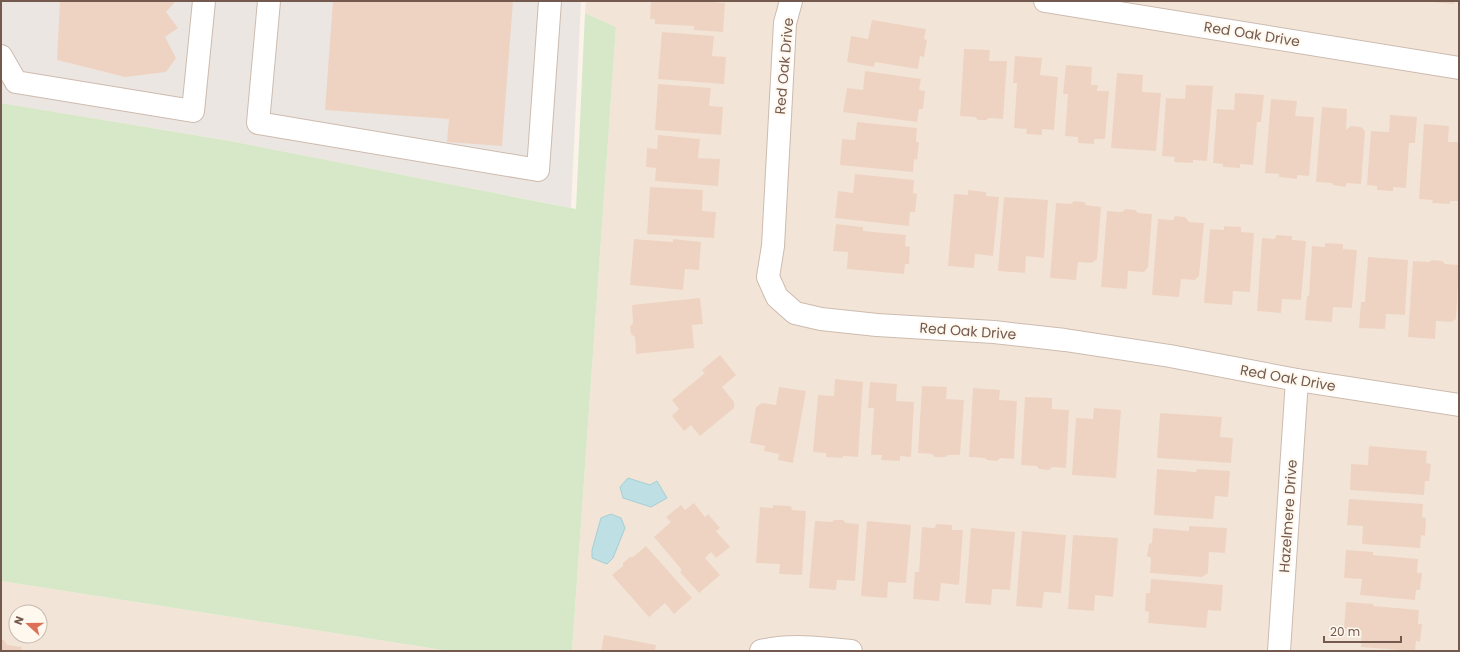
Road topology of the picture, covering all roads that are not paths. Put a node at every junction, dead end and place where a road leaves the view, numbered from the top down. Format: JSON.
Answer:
{"nodes":[{"id":1,"x":204,"y":1,"type":"edge"},
{"id":2,"x":269,"y":1,"type":"edge"},
{"id":3,"x":550,"y":1,"type":"edge"},
{"id":4,"x":791,"y":1,"type":"edge"},
{"id":5,"x":1045,"y":1,"type":"edge"},
{"id":6,"x":1,"y":56,"type":"edge"},
{"id":7,"x":1459,"y":68,"type":"edge"},
{"id":8,"x":1297,"y":380,"type":"junction"},
{"id":9,"x":1459,"y":405,"type":"edge"},
{"id":10,"x":761,"y":651,"type":"edge"},
{"id":11,"x":851,"y":651,"type":"edge"},
{"id":12,"x":1279,"y":651,"type":"edge"}],
"edges":[{"from":1,"to":6,"type":"street"},
{"from":2,"to":3,"type":"street"},
{"from":4,"to":8,"type":"street","name":"Red Oak Drive"},
{"from":5,"to":7,"type":"street","name":"Red Oak Drive"},
{"from":8,"to":9,"type":"street","name":"Red Oak Drive"},
{"from":8,"to":12,"type":"street","name":"Hazelmere Drive"},
{"from":10,"to":11,"type":"street"}]}
